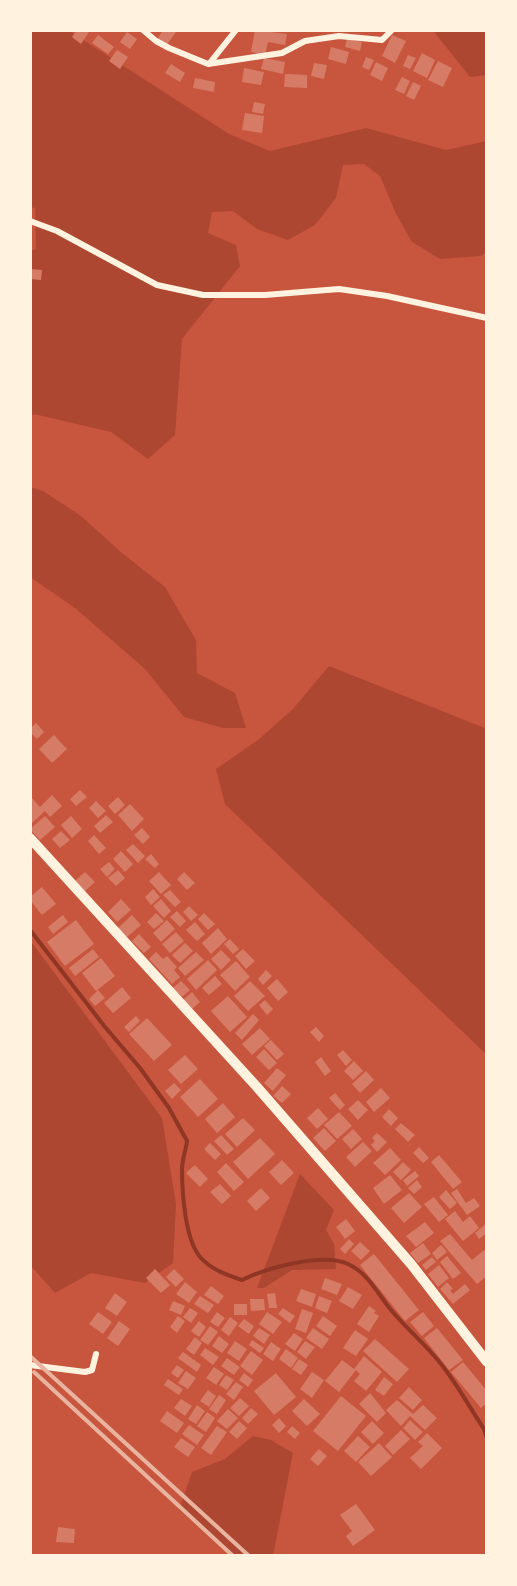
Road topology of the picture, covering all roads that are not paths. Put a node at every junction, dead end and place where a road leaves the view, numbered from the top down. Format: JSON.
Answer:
{"nodes":[{"id":1,"x":143,"y":30,"type":"edge"},
{"id":2,"x":236,"y":30,"type":"edge"},
{"id":3,"x":392,"y":30,"type":"edge"},
{"id":4,"x":208,"y":64,"type":"junction"},
{"id":5,"x":30,"y":221,"type":"edge"},
{"id":6,"x":487,"y":318,"type":"edge"},
{"id":7,"x":30,"y":838,"type":"edge"},
{"id":8,"x":96,"y":1354,"type":"dead end"},
{"id":9,"x":487,"y":1362,"type":"edge"},
{"id":10,"x":30,"y":1365,"type":"edge"}],
"edges":[{"from":1,"to":4,"type":"street"},
{"from":2,"to":4,"type":"street"},
{"from":3,"to":4,"type":"street"},
{"from":5,"to":6,"type":"street"},
{"from":7,"to":9,"type":"highway"},
{"from":8,"to":10,"type":"street"}]}
